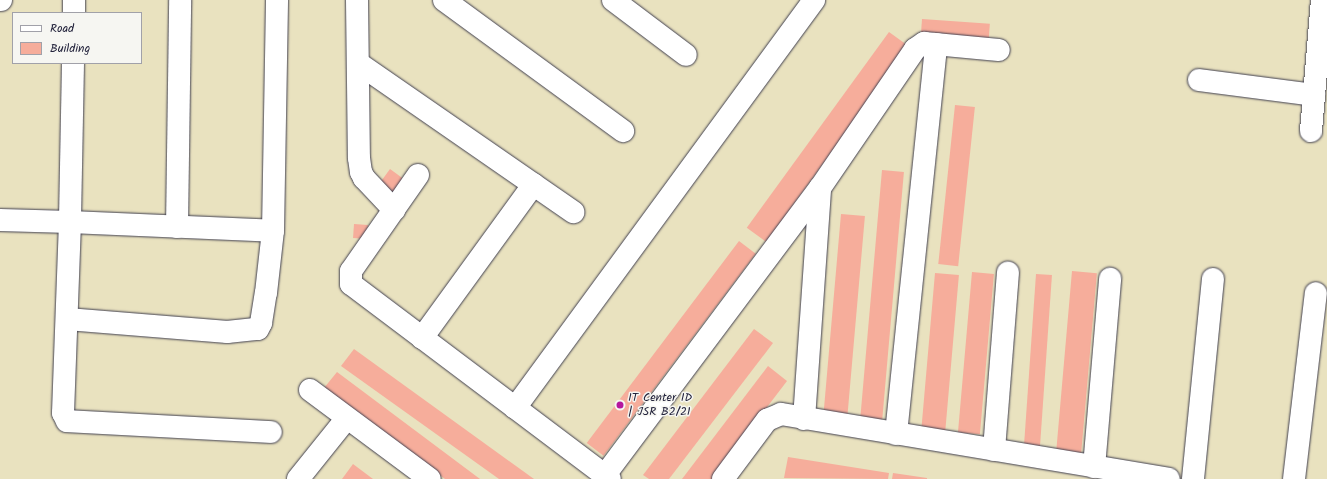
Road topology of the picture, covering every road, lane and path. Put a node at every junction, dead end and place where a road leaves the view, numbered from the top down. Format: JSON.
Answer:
{"nodes":[{"id":1,"x":74,"y":0,"type":"edge"},
{"id":2,"x":180,"y":0,"type":"edge"},
{"id":3,"x":277,"y":0,"type":"edge"},
{"id":4,"x":357,"y":0,"type":"edge"},
{"id":5,"x":444,"y":0,"type":"edge"},
{"id":6,"x":613,"y":0,"type":"edge"},
{"id":7,"x":814,"y":0,"type":"edge"},
{"id":8,"x":1322,"y":0,"type":"edge"},
{"id":9,"x":74,"y":12,"type":"edge"},
{"id":10,"x":936,"y":44,"type":"junction"},
{"id":11,"x":999,"y":50,"type":"dead end"},
{"id":12,"x":686,"y":55,"type":"dead end"},
{"id":13,"x":358,"y":63,"type":"junction"},
{"id":14,"x":73,"y":64,"type":"edge"},
{"id":15,"x":1199,"y":80,"type":"dead end"},
{"id":16,"x":1314,"y":95,"type":"junction"},
{"id":17,"x":623,"y":131,"type":"dead end"},
{"id":18,"x":1311,"y":131,"type":"dead end"},
{"id":19,"x":418,"y":175,"type":"dead end"},
{"id":20,"x":534,"y":184,"type":"junction"},
{"id":21,"x":820,"y":188,"type":"junction"},
{"id":22,"x":394,"y":210,"type":"junction"},
{"id":23,"x":574,"y":212,"type":"dead end"},
{"id":24,"x":0,"y":220,"type":"edge"},
{"id":25,"x":70,"y":222,"type":"junction"},
{"id":26,"x":177,"y":227,"type":"junction"},
{"id":27,"x":273,"y":231,"type":"junction"},
{"id":28,"x":1008,"y":273,"type":"dead end"},
{"id":29,"x":1110,"y":279,"type":"dead end"},
{"id":30,"x":1213,"y":279,"type":"dead end"},
{"id":31,"x":1316,"y":293,"type":"dead end"},
{"id":32,"x":67,"y":318,"type":"junction"},
{"id":33,"x":422,"y":338,"type":"junction"},
{"id":34,"x":310,"y":390,"type":"dead end"},
{"id":35,"x":515,"y":408,"type":"junction"},
{"id":36,"x":347,"y":418,"type":"junction"},
{"id":37,"x":804,"y":419,"type":"junction"},
{"id":38,"x":271,"y":432,"type":"dead end"},
{"id":39,"x":896,"y":434,"type":"junction"},
{"id":40,"x":994,"y":450,"type":"junction"},
{"id":41,"x":1094,"y":467,"type":"junction"},
{"id":42,"x":608,"y":477,"type":"edge"},
{"id":43,"x":298,"y":479,"type":"edge"},
{"id":44,"x":430,"y":479,"type":"edge"},
{"id":45,"x":723,"y":479,"type":"edge"},
{"id":46,"x":1169,"y":479,"type":"edge"},
{"id":47,"x":1193,"y":479,"type":"edge"},
{"id":48,"x":1294,"y":479,"type":"edge"}],
"edges":[{"from":1,"to":9,"type":"street"},
{"from":2,"to":26,"type":"street"},
{"from":3,"to":27,"type":"street"},
{"from":4,"to":13,"type":"street"},
{"from":5,"to":17,"type":"street"},
{"from":6,"to":12,"type":"street"},
{"from":7,"to":35,"type":"street"},
{"from":8,"to":16,"type":"street"},
{"from":10,"to":11,"type":"street"},
{"from":10,"to":21,"type":"street"},
{"from":10,"to":39,"type":"street"},
{"from":13,"to":20,"type":"street"},
{"from":13,"to":22,"type":"street"},
{"from":14,"to":25,"type":"street"},
{"from":15,"to":16,"type":"street"},
{"from":16,"to":18,"type":"street"},
{"from":19,"to":22,"type":"street"},
{"from":20,"to":23,"type":"street"},
{"from":20,"to":33,"type":"street"},
{"from":21,"to":37,"type":"street"},
{"from":21,"to":42,"type":"street"},
{"from":22,"to":33,"type":"street"},
{"from":24,"to":25,"type":"street"},
{"from":25,"to":26,"type":"street"},
{"from":25,"to":32,"type":"street"},
{"from":26,"to":27,"type":"street"},
{"from":27,"to":32,"type":"street"},
{"from":28,"to":40,"type":"street"},
{"from":29,"to":41,"type":"street"},
{"from":30,"to":47,"type":"street"},
{"from":31,"to":48,"type":"street"},
{"from":32,"to":38,"type":"street"},
{"from":33,"to":35,"type":"street"},
{"from":34,"to":36,"type":"street"},
{"from":35,"to":42,"type":"street"},
{"from":36,"to":43,"type":"street"},
{"from":36,"to":44,"type":"street"},
{"from":37,"to":39,"type":"street"},
{"from":37,"to":45,"type":"street"},
{"from":39,"to":40,"type":"street"},
{"from":40,"to":41,"type":"street"},
{"from":41,"to":46,"type":"street"}]}
